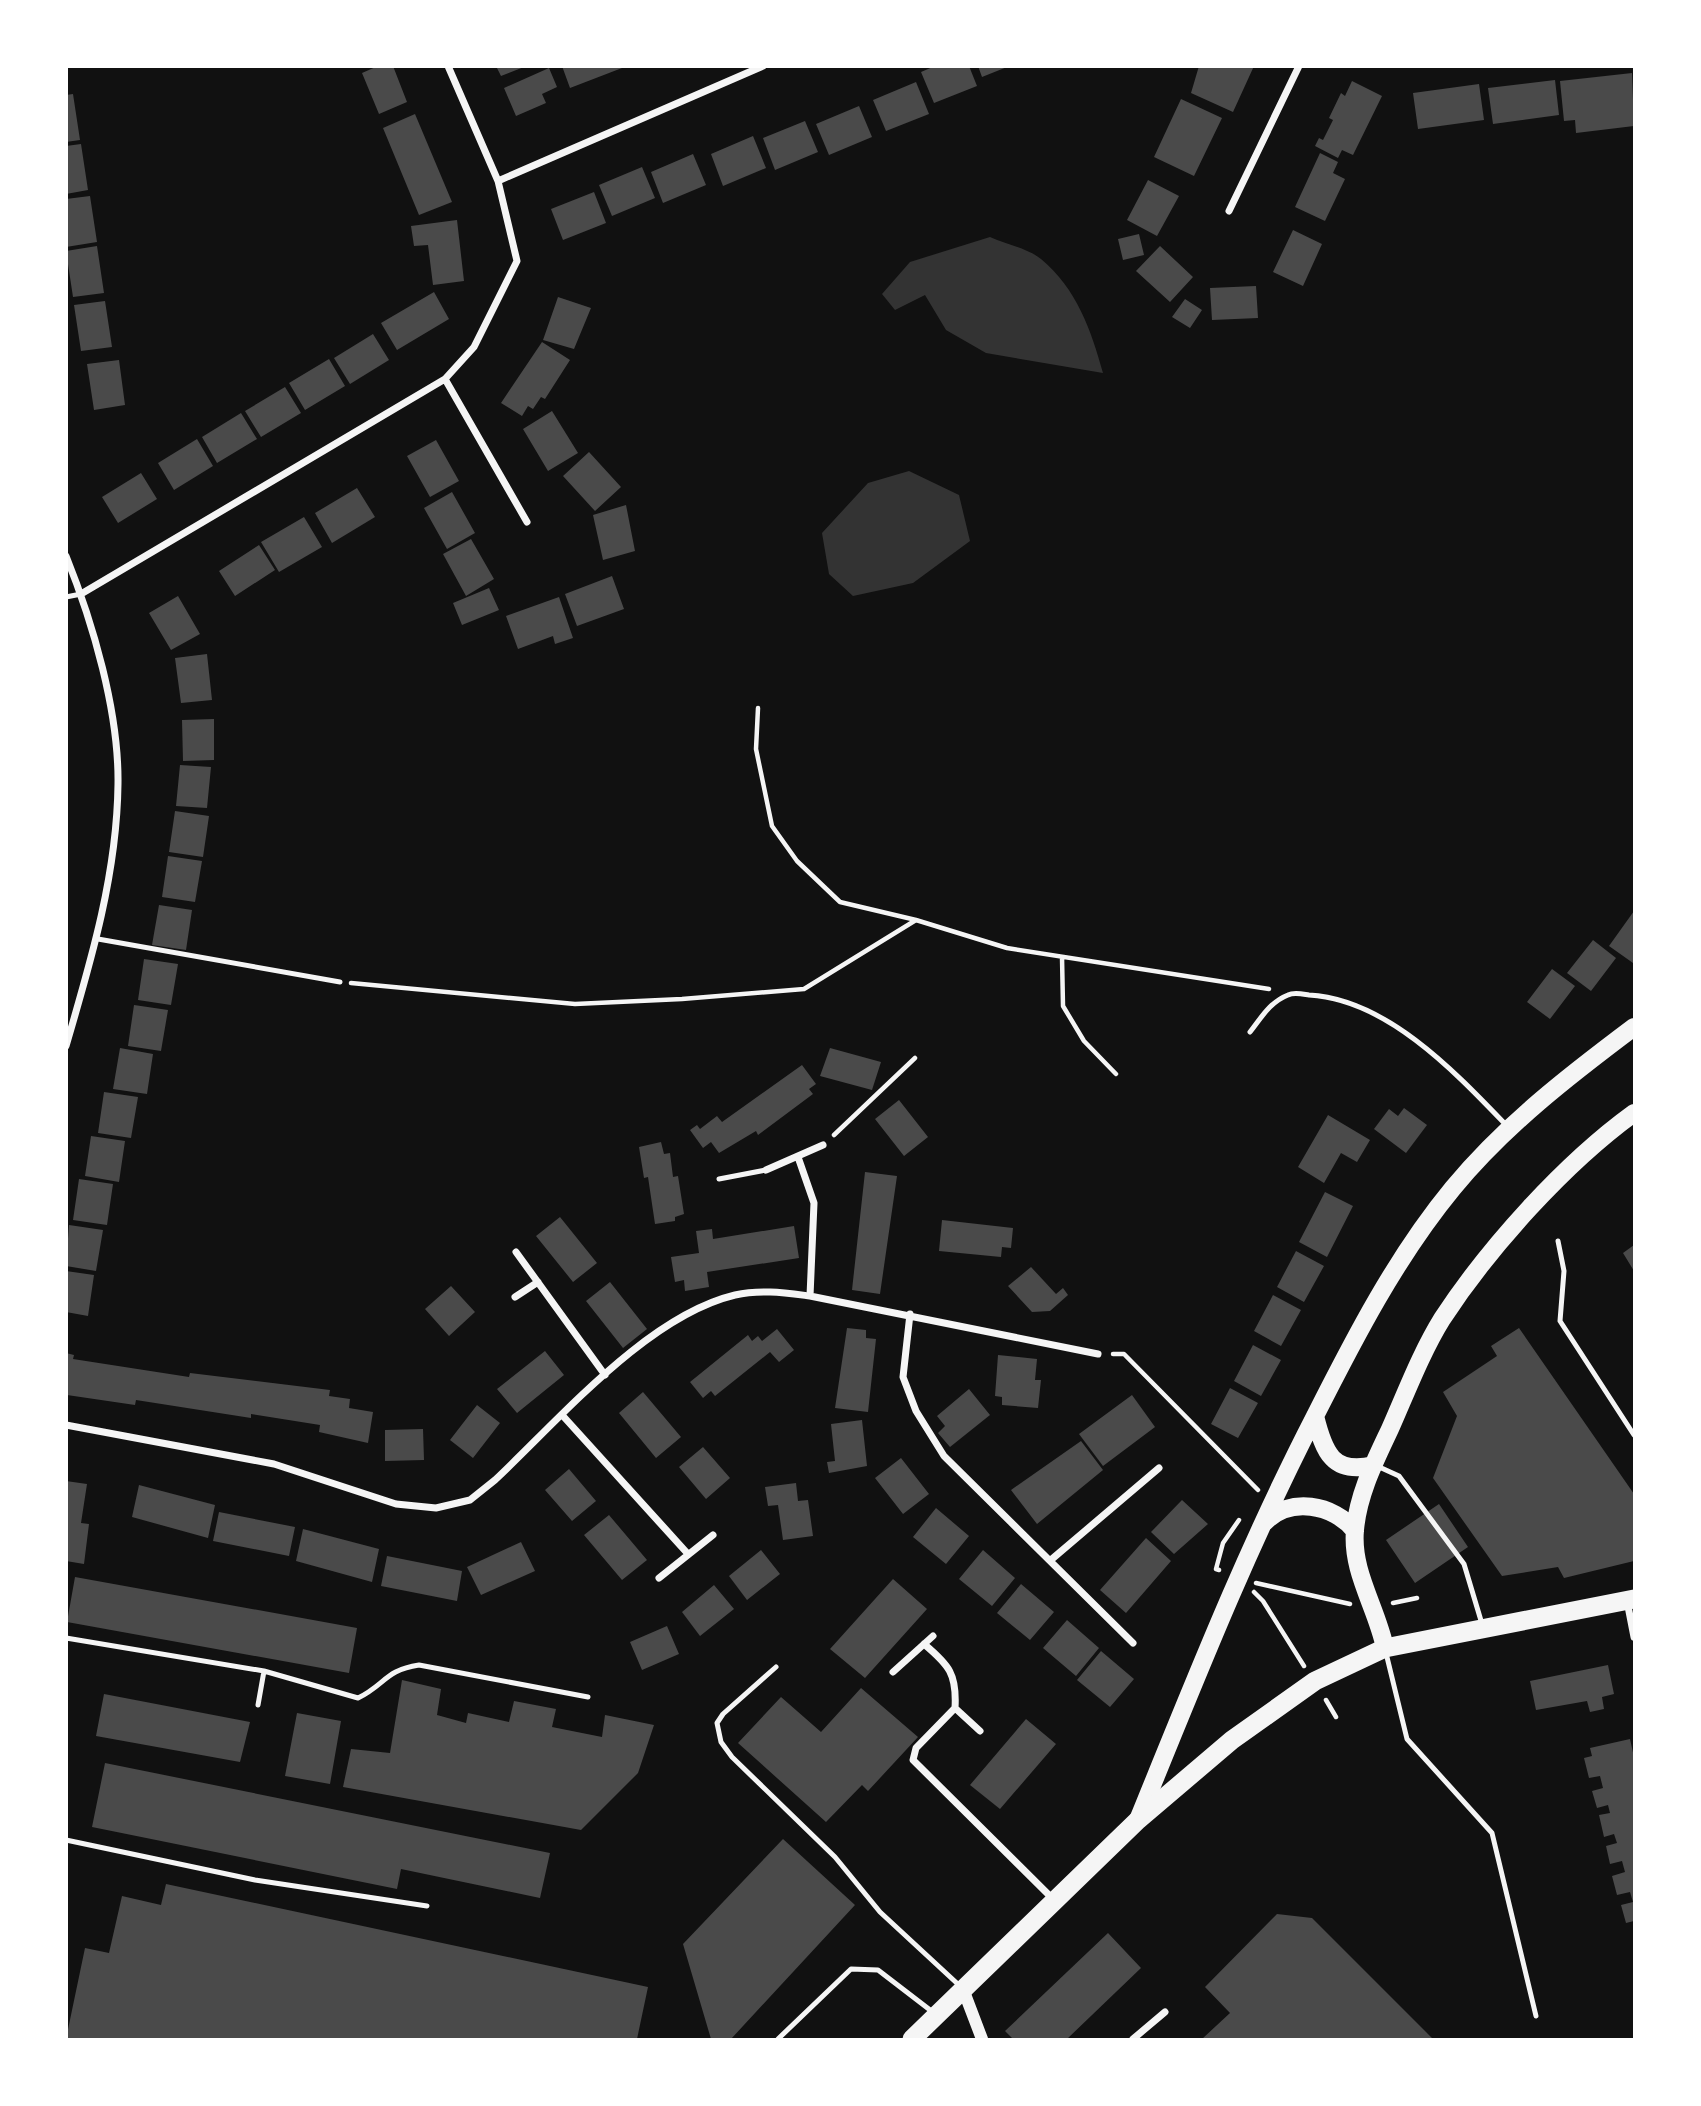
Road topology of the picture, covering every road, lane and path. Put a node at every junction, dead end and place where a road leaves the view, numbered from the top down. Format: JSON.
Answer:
{"nodes":[{"id":1,"x":449,"y":66,"type":"edge"},
{"id":2,"x":763,"y":66,"type":"edge"},
{"id":3,"x":1299,"y":66,"type":"edge"},
{"id":4,"x":498,"y":181,"type":"junction"},
{"id":5,"x":1229,"y":211,"type":"dead end"},
{"id":6,"x":444,"y":379,"type":"junction"},
{"id":7,"x":527,"y":522,"type":"dead end"},
{"id":8,"x":66,"y":556,"type":"edge"},
{"id":9,"x":81,"y":594,"type":"junction"},
{"id":10,"x":66,"y":597,"type":"edge"},
{"id":11,"x":758,"y":708,"type":"dead end"},
{"id":12,"x":916,"y":920,"type":"junction"},
{"id":13,"x":98,"y":939,"type":"junction"},
{"id":14,"x":1062,"y":957,"type":"junction"},
{"id":15,"x":340,"y":982,"type":"joint"},
{"id":16,"x":1290,"y":993,"type":"junction"},
{"id":17,"x":1634,"y":1027,"type":"edge"},
{"id":18,"x":1250,"y":1032,"type":"dead end"},
{"id":19,"x":66,"y":1046,"type":"edge"},
{"id":20,"x":915,"y":1058,"type":"dead end"},
{"id":21,"x":1116,"y":1074,"type":"dead end"},
{"id":22,"x":1634,"y":1113,"type":"edge"},
{"id":23,"x":1509,"y":1128,"type":"junction"},
{"id":24,"x":823,"y":1145,"type":"joint"},
{"id":25,"x":798,"y":1157,"type":"junction"},
{"id":26,"x":766,"y":1170,"type":"joint"},
{"id":27,"x":719,"y":1179,"type":"dead end"},
{"id":28,"x":1558,"y":1241,"type":"dead end"},
{"id":29,"x":516,"y":1252,"type":"dead end"},
{"id":30,"x":538,"y":1282,"type":"junction"},
{"id":31,"x":810,"y":1296,"type":"junction"},
{"id":32,"x":515,"y":1297,"type":"dead end"},
{"id":33,"x":910,"y":1314,"type":"junction"},
{"id":34,"x":1098,"y":1354,"type":"joint"},
{"id":35,"x":605,"y":1375,"type":"junction"},
{"id":36,"x":563,"y":1416,"type":"junction"},
{"id":37,"x":1315,"y":1416,"type":"junction"},
{"id":38,"x":66,"y":1425,"type":"edge"},
{"id":39,"x":1634,"y":1436,"type":"edge"},
{"id":40,"x":1374,"y":1465,"type":"junction"},
{"id":41,"x":1159,"y":1468,"type":"dead end"},
{"id":42,"x":1252,"y":1501,"type":"dead end"},
{"id":43,"x":1245,"y":1512,"type":"dead end"},
{"id":44,"x":1262,"y":1525,"type":"junction"},
{"id":45,"x":1355,"y":1531,"type":"junction"},
{"id":46,"x":713,"y":1535,"type":"dead end"},
{"id":47,"x":688,"y":1554,"type":"junction"},
{"id":48,"x":1052,"y":1559,"type":"junction"},
{"id":49,"x":659,"y":1578,"type":"dead end"},
{"id":50,"x":1240,"y":1579,"type":"junction"},
{"id":51,"x":1417,"y":1598,"type":"dead end"},
{"id":52,"x":1631,"y":1600,"type":"edge"},
{"id":53,"x":1371,"y":1608,"type":"junction"},
{"id":54,"x":1483,"y":1629,"type":"junction"},
{"id":55,"x":933,"y":1636,"type":"dead end"},
{"id":56,"x":1634,"y":1637,"type":"edge"},
{"id":57,"x":66,"y":1638,"type":"edge"},
{"id":58,"x":924,"y":1643,"type":"junction"},
{"id":59,"x":1133,"y":1643,"type":"dead end"},
{"id":60,"x":1385,"y":1648,"type":"junction"},
{"id":61,"x":776,"y":1667,"type":"dead end"},
{"id":62,"x":264,"y":1671,"type":"junction"},
{"id":63,"x":893,"y":1672,"type":"dead end"},
{"id":64,"x":1314,"y":1681,"type":"junction"},
{"id":65,"x":588,"y":1697,"type":"dead end"},
{"id":66,"x":258,"y":1704,"type":"dead end"},
{"id":67,"x":955,"y":1708,"type":"junction"},
{"id":68,"x":1336,"y":1717,"type":"dead end"},
{"id":69,"x":980,"y":1731,"type":"dead end"},
{"id":70,"x":1138,"y":1820,"type":"junction"},
{"id":71,"x":66,"y":1840,"type":"edge"},
{"id":72,"x":1054,"y":1900,"type":"junction"},
{"id":73,"x":427,"y":1906,"type":"dead end"},
{"id":74,"x":963,"y":1989,"type":"junction"},
{"id":75,"x":1165,"y":2012,"type":"dead end"},
{"id":76,"x":936,"y":2015,"type":"junction"},
{"id":77,"x":1536,"y":2015,"type":"dead end"},
{"id":78,"x":778,"y":2039,"type":"edge"},
{"id":79,"x":912,"y":2039,"type":"edge"},
{"id":80,"x":982,"y":2039,"type":"edge"},
{"id":81,"x":1133,"y":2039,"type":"edge"}],
"edges":[{"from":1,"to":4,"type":"street"},
{"from":2,"to":4,"type":"street"},
{"from":3,"to":5,"type":"street"},
{"from":4,"to":6,"type":"street"},
{"from":6,"to":7,"type":"street"},
{"from":6,"to":9,"type":"street"},
{"from":8,"to":9,"type":"street"},
{"from":9,"to":10,"type":"lane"},
{"from":9,"to":13,"type":"street"},
{"from":11,"to":12,"type":"path"},
{"from":12,"to":14,"type":"path"},
{"from":12,"to":15,"type":"path"},
{"from":13,"to":15,"type":"lane"},
{"from":13,"to":19,"type":"street"},
{"from":14,"to":16,"type":"path"},
{"from":14,"to":21,"type":"path"},
{"from":16,"to":18,"type":"lane"},
{"from":16,"to":23,"type":"lane"},
{"from":17,"to":23,"type":"main road"},
{"from":20,"to":24,"type":"path"},
{"from":22,"to":40,"type":"main road"},
{"from":23,"to":37,"type":"main road"},
{"from":24,"to":25,"type":"street"},
{"from":25,"to":26,"type":"street"},
{"from":25,"to":31,"type":"street"},
{"from":26,"to":27,"type":"lane"},
{"from":28,"to":39,"type":"lane"},
{"from":29,"to":30,"type":"street"},
{"from":30,"to":32,"type":"street"},
{"from":30,"to":35,"type":"street"},
{"from":31,"to":33,"type":"street"},
{"from":31,"to":35,"type":"street"},
{"from":33,"to":34,"type":"street"},
{"from":33,"to":48,"type":"street"},
{"from":34,"to":42,"type":"path"},
{"from":35,"to":36,"type":"street"},
{"from":36,"to":38,"type":"street"},
{"from":36,"to":47,"type":"street"},
{"from":37,"to":40,"type":"main road"},
{"from":37,"to":44,"type":"main road"},
{"from":40,"to":45,"type":"main road"},
{"from":40,"to":54,"type":"lane"},
{"from":41,"to":48,"type":"street"},
{"from":43,"to":50,"type":"path"},
{"from":44,"to":45,"type":"main road"},
{"from":44,"to":50,"type":"main road"},
{"from":45,"to":53,"type":"main road"},
{"from":46,"to":47,"type":"street"},
{"from":47,"to":49,"type":"street"},
{"from":48,"to":59,"type":"street"},
{"from":50,"to":53,"type":"path"},
{"from":50,"to":64,"type":"path"},
{"from":50,"to":70,"type":"main road"},
{"from":51,"to":53,"type":"path"},
{"from":52,"to":54,"type":"highway"},
{"from":52,"to":56,"type":"street"},
{"from":53,"to":60,"type":"main road"},
{"from":54,"to":60,"type":"highway"},
{"from":55,"to":58,"type":"street"},
{"from":57,"to":62,"type":"lane"},
{"from":58,"to":63,"type":"street"},
{"from":58,"to":67,"type":"street"},
{"from":60,"to":64,"type":"highway"},
{"from":60,"to":77,"type":"lane"},
{"from":61,"to":74,"type":"lane"},
{"from":62,"to":65,"type":"lane"},
{"from":62,"to":66,"type":"lane"},
{"from":64,"to":68,"type":"path"},
{"from":64,"to":70,"type":"highway"},
{"from":67,"to":69,"type":"street"},
{"from":67,"to":72,"type":"street"},
{"from":70,"to":72,"type":"highway"},
{"from":71,"to":73,"type":"lane"},
{"from":72,"to":74,"type":"highway"},
{"from":74,"to":76,"type":"highway"},
{"from":74,"to":80,"type":"street"},
{"from":75,"to":81,"type":"street"},
{"from":76,"to":78,"type":"lane"},
{"from":76,"to":79,"type":"highway"}]}
